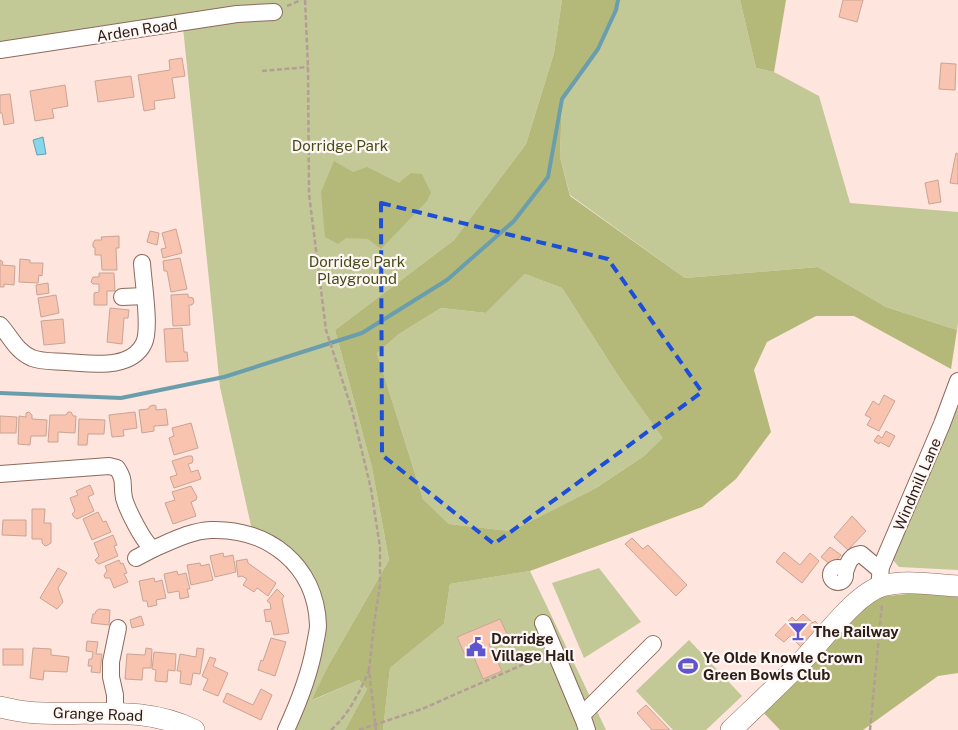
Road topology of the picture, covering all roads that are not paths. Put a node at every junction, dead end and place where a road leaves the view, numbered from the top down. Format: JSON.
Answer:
{"nodes":[{"id":1,"x":274,"y":12,"type":"dead end"},
{"id":2,"x":0,"y":50,"type":"edge"},
{"id":3,"x":142,"y":263,"type":"dead end"},
{"id":4,"x":145,"y":296,"type":"junction"},
{"id":5,"x":122,"y":297,"type":"dead end"},
{"id":6,"x":0,"y":325,"type":"edge"},
{"id":7,"x":958,"y":381,"type":"edge"},
{"id":8,"x":0,"y":474,"type":"edge"},
{"id":9,"x":153,"y":549,"type":"junction"},
{"id":10,"x":136,"y":558,"type":"dead end"},
{"id":11,"x":845,"y":572,"type":"dead end"},
{"id":12,"x":881,"y":581,"type":"junction"},
{"id":13,"x":958,"y":586,"type":"edge"},
{"id":14,"x":543,"y":623,"type":"dead end"},
{"id":15,"x":118,"y":628,"type":"dead end"},
{"id":16,"x":653,"y":644,"type":"dead end"},
{"id":17,"x":1,"y":712,"type":"edge"},
{"id":18,"x":115,"y":713,"type":"junction"},
{"id":19,"x":584,"y":723,"type":"edge"},
{"id":20,"x":194,"y":730,"type":"edge"},
{"id":21,"x":286,"y":730,"type":"edge"},
{"id":22,"x":731,"y":730,"type":"edge"}],
"edges":[{"from":1,"to":2,"type":"street","name":"Arden Road"},
{"from":3,"to":4,"type":"street"},
{"from":4,"to":5,"type":"street"},
{"from":4,"to":6,"type":"street"},
{"from":7,"to":12,"type":"street","name":"Windmill Lane"},
{"from":8,"to":9,"type":"street"},
{"from":9,"to":10,"type":"street"},
{"from":9,"to":21,"type":"street"},
{"from":11,"to":12,"type":"street"},
{"from":12,"to":13,"type":"main road"},
{"from":12,"to":22,"type":"main road"},
{"from":14,"to":19,"type":"street"},
{"from":15,"to":18,"type":"street"},
{"from":16,"to":19,"type":"street"},
{"from":17,"to":18,"type":"main road","name":"Grange Road"},
{"from":18,"to":20,"type":"main road","name":"Grange Road"}]}
